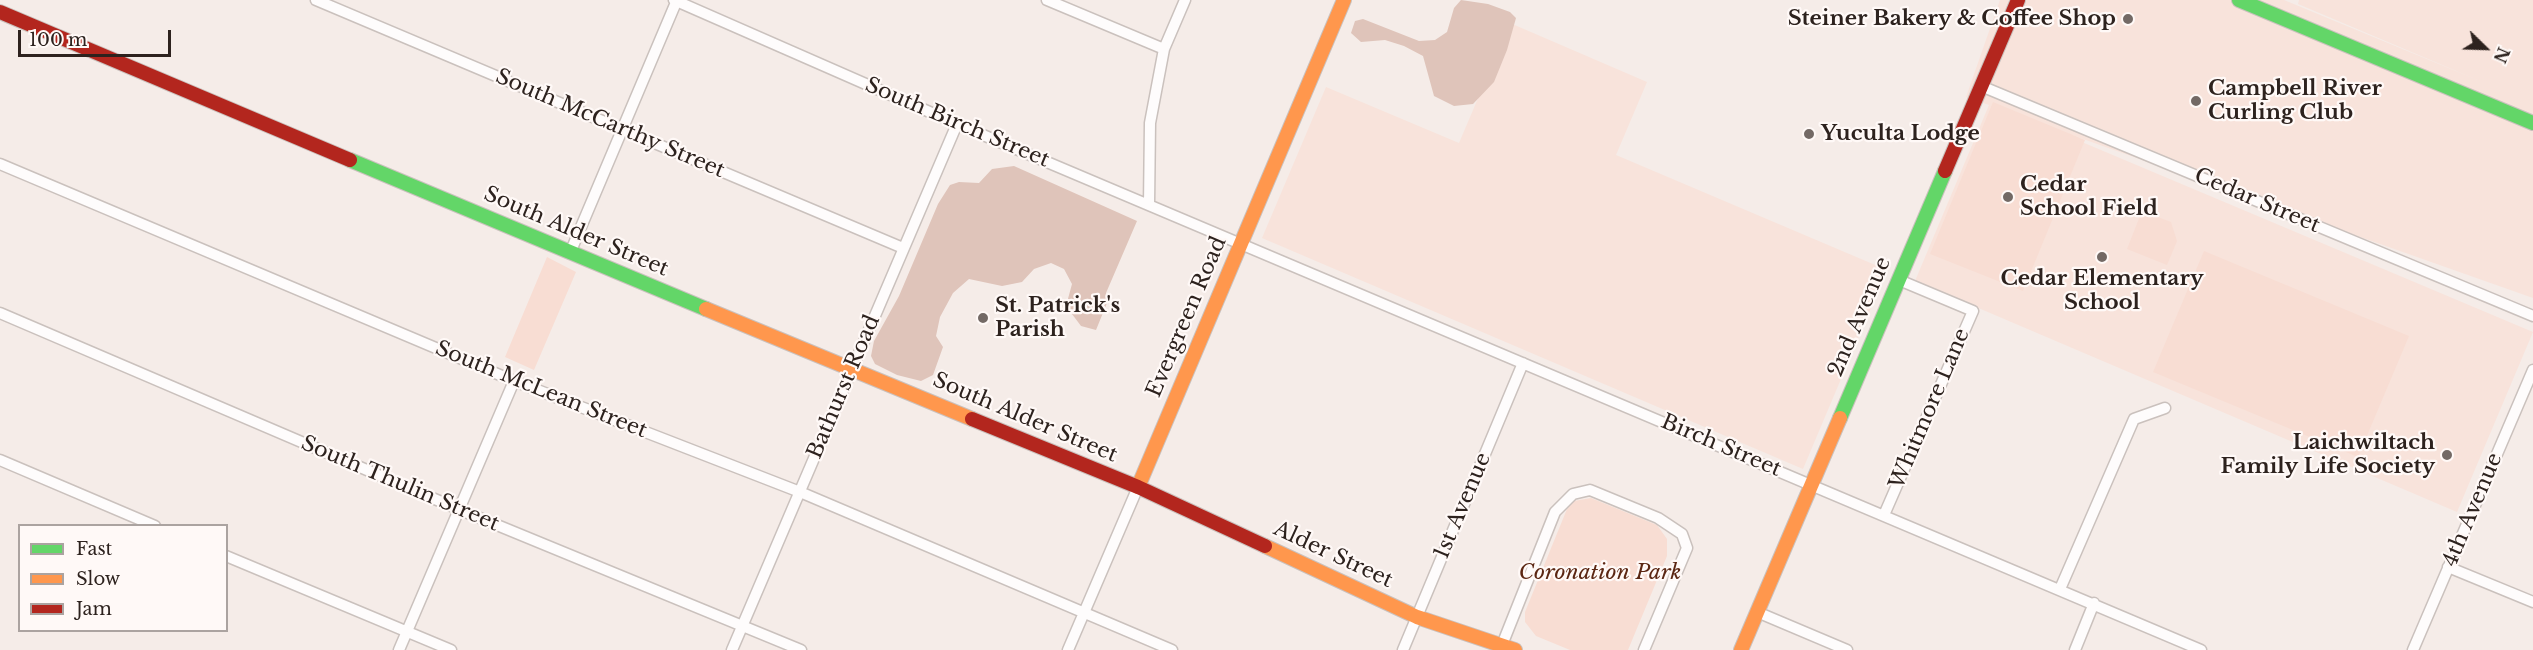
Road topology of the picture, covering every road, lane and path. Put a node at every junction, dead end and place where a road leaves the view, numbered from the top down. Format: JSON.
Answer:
{"nodes":[{"id":1,"x":316,"y":0,"type":"edge"},
{"id":2,"x":676,"y":0,"type":"edge"},
{"id":3,"x":1047,"y":0,"type":"edge"},
{"id":4,"x":1185,"y":0,"type":"edge"},
{"id":5,"x":1344,"y":0,"type":"edge"},
{"id":6,"x":2018,"y":0,"type":"edge"},
{"id":7,"x":2239,"y":0,"type":"edge"},
{"id":8,"x":2,"y":10,"type":"edge"},
{"id":9,"x":1164,"y":49,"type":"junction"},
{"id":10,"x":1982,"y":86,"type":"junction"},
{"id":11,"x":2533,"y":123,"type":"edge"},
{"id":12,"x":957,"y":124,"type":"junction"},
{"id":13,"x":622,"y":129,"type":"junction"},
{"id":14,"x":0,"y":164,"type":"edge"},
{"id":15,"x":1149,"y":205,"type":"junction"},
{"id":16,"x":1241,"y":244,"type":"junction"},
{"id":17,"x":903,"y":248,"type":"junction"},
{"id":18,"x":570,"y":253,"type":"junction"},
{"id":19,"x":1899,"y":280,"type":"junction"},
{"id":20,"x":0,"y":314,"type":"edge"},
{"id":21,"x":2533,"y":316,"type":"edge"},
{"id":22,"x":1523,"y":363,"type":"junction"},
{"id":23,"x":852,"y":369,"type":"junction"},
{"id":24,"x":2533,"y":370,"type":"edge"},
{"id":25,"x":514,"y":381,"type":"junction"},
{"id":26,"x":2165,"y":408,"type":"dead end"},
{"id":27,"x":0,"y":460,"type":"edge"},
{"id":28,"x":1811,"y":484,"type":"junction"},
{"id":29,"x":1138,"y":488,"type":"junction"},
{"id":30,"x":800,"y":492,"type":"junction"},
{"id":31,"x":458,"y":509,"type":"junction"},
{"id":32,"x":1884,"y":515,"type":"junction"},
{"id":33,"x":153,"y":524,"type":"edge"},
{"id":34,"x":228,"y":557,"type":"edge"},
{"id":35,"x":2448,"y":567,"type":"junction"},
{"id":36,"x":2060,"y":589,"type":"junction"},
{"id":37,"x":2533,"y":602,"type":"edge"},
{"id":38,"x":2094,"y":603,"type":"junction"},
{"id":39,"x":1085,"y":612,"type":"junction"},
{"id":40,"x":1757,"y":612,"type":"junction"},
{"id":41,"x":1417,"y":617,"type":"junction"},
{"id":42,"x":743,"y":625,"type":"junction"},
{"id":43,"x":407,"y":631,"type":"junction"},
{"id":44,"x":1502,"y":645,"type":"junction"},
{"id":45,"x":399,"y":650,"type":"edge"},
{"id":46,"x":451,"y":650,"type":"edge"},
{"id":47,"x":732,"y":650,"type":"edge"},
{"id":48,"x":801,"y":650,"type":"edge"},
{"id":49,"x":1068,"y":650,"type":"edge"},
{"id":50,"x":1172,"y":650,"type":"edge"},
{"id":51,"x":1403,"y":650,"type":"edge"},
{"id":52,"x":1515,"y":650,"type":"edge"},
{"id":53,"x":1644,"y":650,"type":"edge"},
{"id":54,"x":1741,"y":650,"type":"edge"},
{"id":55,"x":1847,"y":650,"type":"edge"},
{"id":56,"x":2075,"y":650,"type":"edge"},
{"id":57,"x":2201,"y":650,"type":"edge"},
{"id":58,"x":2413,"y":650,"type":"edge"}],
"edges":[{"from":1,"to":13,"type":"street","name":"South McCarthy Street"},
{"from":2,"to":12,"type":"street","name":"South Birch Street"},
{"from":2,"to":13,"type":"street"},
{"from":3,"to":9,"type":"street"},
{"from":4,"to":9,"type":"street"},
{"from":5,"to":16,"type":"street","name":"Evergreen Road"},
{"from":6,"to":10,"type":"street","name":"2nd Avenue"},
{"from":7,"to":11,"type":"street"},
{"from":8,"to":18,"type":"street","name":"South Alder Street"},
{"from":9,"to":15,"type":"street"},
{"from":10,"to":19,"type":"street","name":"2nd Avenue"},
{"from":10,"to":21,"type":"street","name":"Cedar Street"},
{"from":12,"to":15,"type":"street","name":"South Birch Street"},
{"from":12,"to":17,"type":"street","name":"Bathurst Road"},
{"from":13,"to":17,"type":"street","name":"South McCarthy Street"},
{"from":13,"to":18,"type":"street"},
{"from":14,"to":25,"type":"street","name":"South McLean Street"},
{"from":15,"to":16,"type":"street","name":"South Birch Street"},
{"from":16,"to":22,"type":"street","name":"Birch Street"},
{"from":16,"to":29,"type":"street","name":"Evergreen Road"},
{"from":17,"to":23,"type":"street","name":"Bathurst Road"},
{"from":18,"to":23,"type":"street","name":"South Alder Street"},
{"from":19,"to":28,"type":"street","name":"2nd Avenue"},
{"from":19,"to":32,"type":"street","name":"Whitmore Lane"},
{"from":20,"to":31,"type":"street","name":"South Thulin Street"},
{"from":22,"to":28,"type":"street","name":"Birch Street"},
{"from":22,"to":41,"type":"street","name":"1st Avenue"},
{"from":23,"to":29,"type":"street","name":"South Alder Street"},
{"from":23,"to":30,"type":"street","name":"Bathurst Road"},
{"from":24,"to":35,"type":"street","name":"4th Avenue"},
{"from":25,"to":30,"type":"street","name":"South McLean Street"},
{"from":25,"to":31,"type":"street"},
{"from":26,"to":36,"type":"street"},
{"from":27,"to":33,"type":"street"},
{"from":28,"to":32,"type":"street","name":"Birch Street"},
{"from":28,"to":40,"type":"street","name":"2nd Avenue"},
{"from":29,"to":39,"type":"street","name":"Evergreen Road"},
{"from":29,"to":41,"type":"street","name":"Alder Street"},
{"from":30,"to":39,"type":"street","name":"South McLean Street"},
{"from":30,"to":42,"type":"street","name":"Bathurst Road"},
{"from":31,"to":42,"type":"street","name":"South Thulin Street"},
{"from":31,"to":43,"type":"street"},
{"from":32,"to":36,"type":"street","name":"Birch Street"},
{"from":34,"to":43,"type":"street"},
{"from":35,"to":37,"type":"street"},
{"from":35,"to":58,"type":"street","name":"4th Avenue"},
{"from":36,"to":38,"type":"street","name":"Birch Street"},
{"from":38,"to":56,"type":"street"},
{"from":38,"to":57,"type":"street","name":"Birch Street"},
{"from":39,"to":49,"type":"street","name":"Evergreen Road"},
{"from":39,"to":50,"type":"street","name":"South McLean Street"},
{"from":40,"to":54,"type":"street","name":"2nd Avenue"},
{"from":40,"to":55,"type":"street"},
{"from":41,"to":44,"type":"street","name":"Alder Street"},
{"from":41,"to":51,"type":"street","name":"1st Avenue"},
{"from":42,"to":47,"type":"street","name":"Bathurst Road"},
{"from":42,"to":48,"type":"street","name":"South Thulin Street"},
{"from":43,"to":45,"type":"street"},
{"from":43,"to":46,"type":"street"},
{"from":44,"to":52,"type":"street","name":"Alder Street"},
{"from":44,"to":53,"type":"street"}]}
